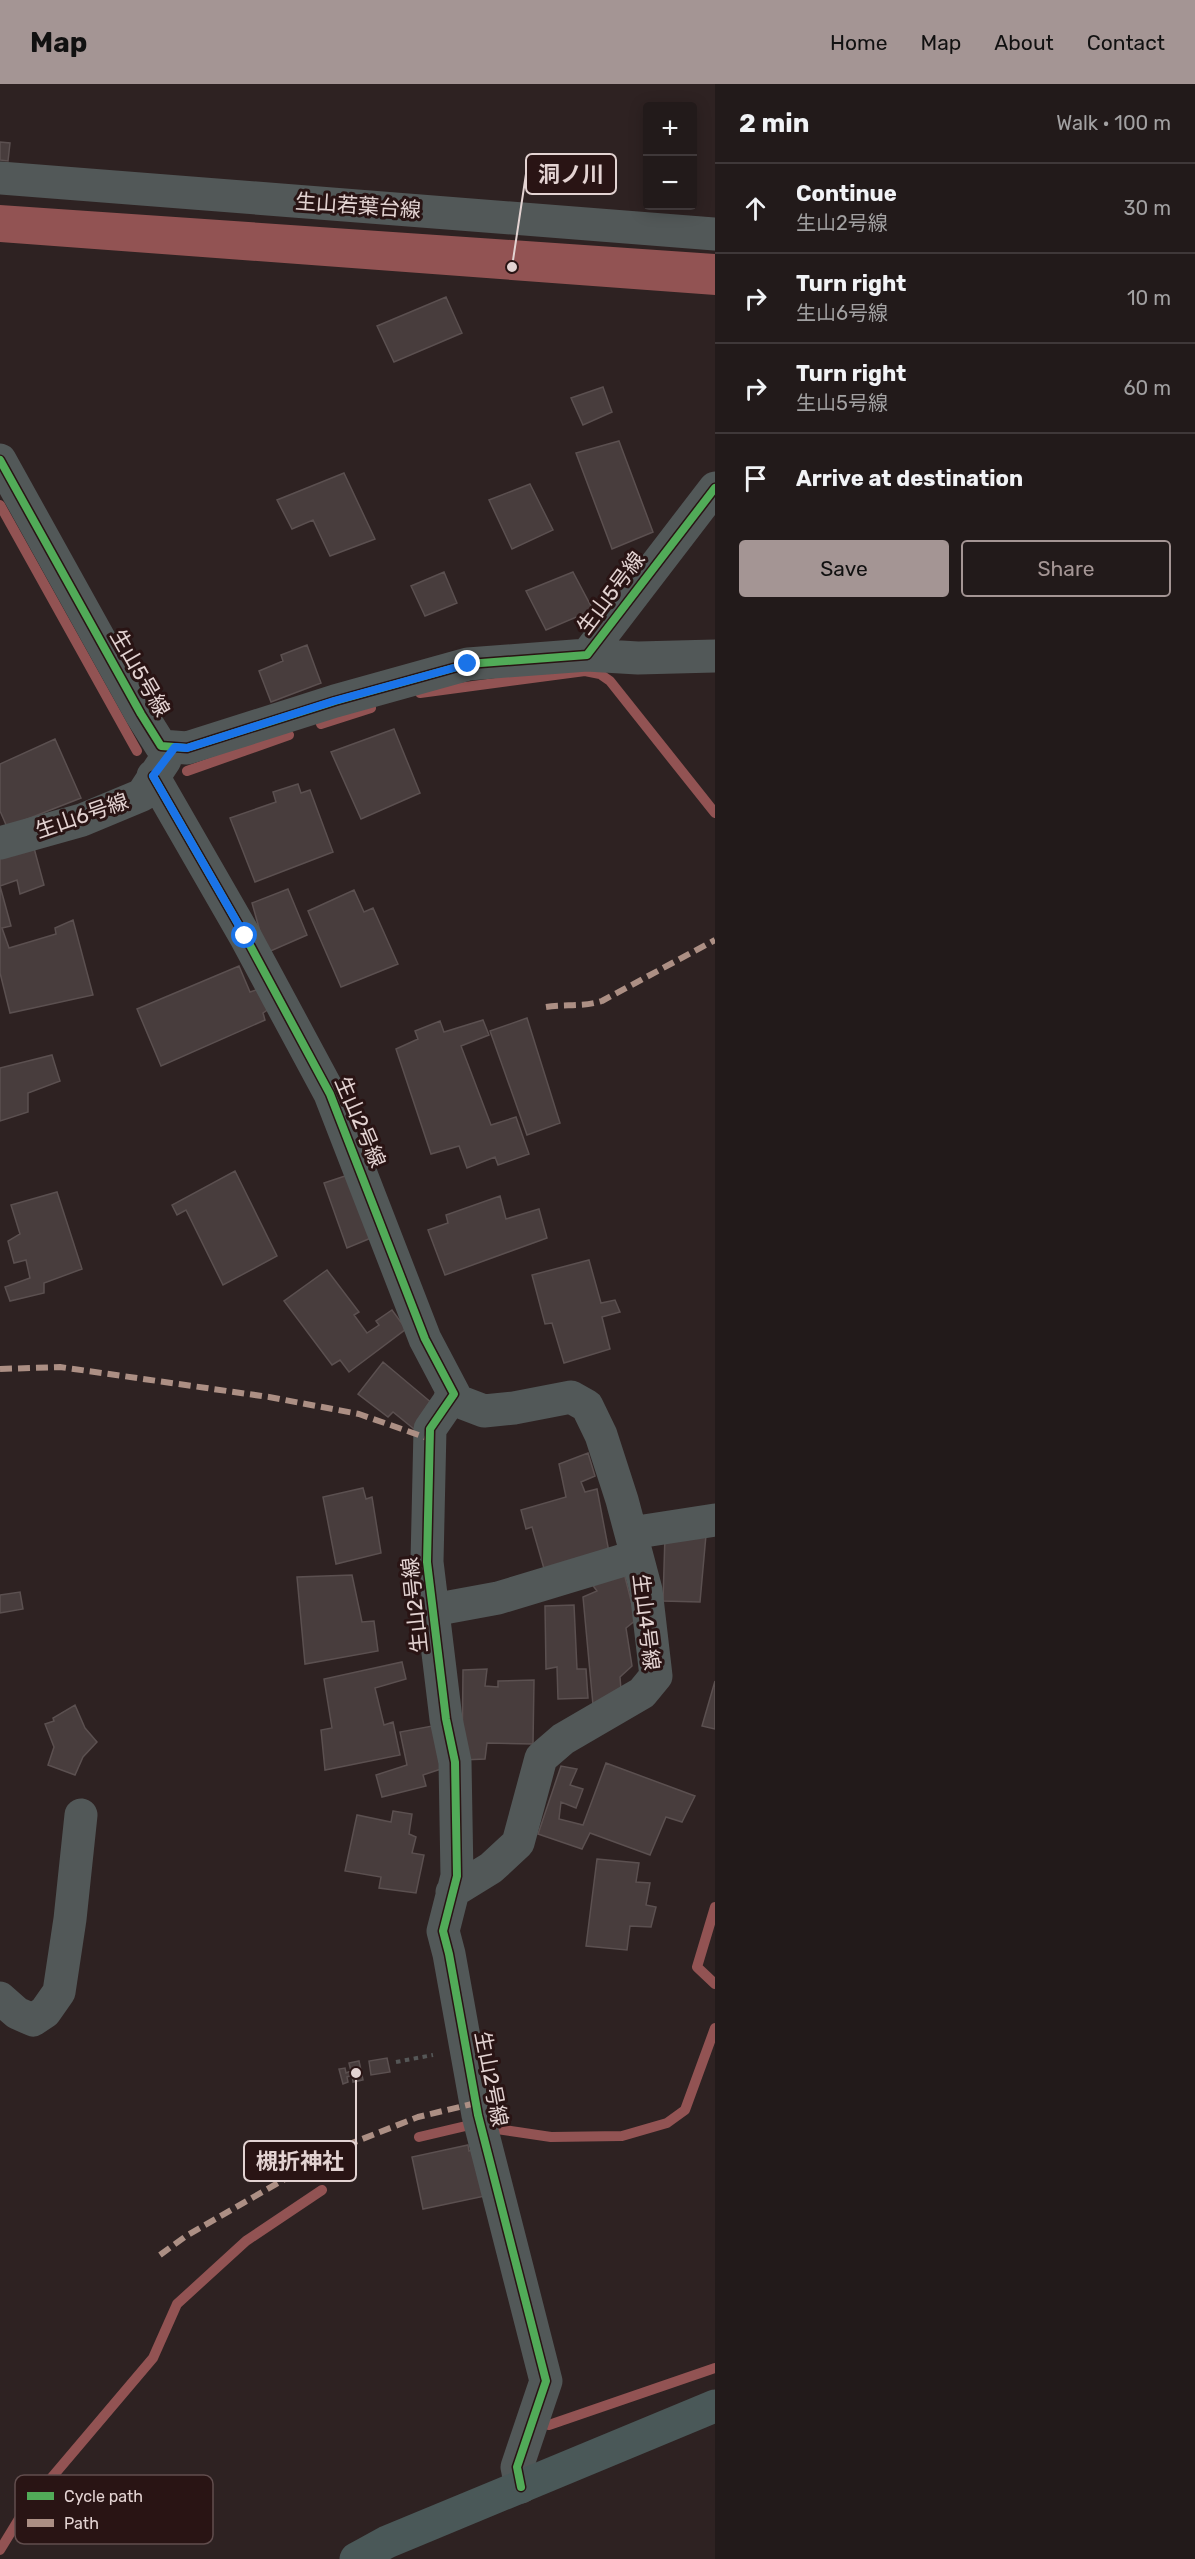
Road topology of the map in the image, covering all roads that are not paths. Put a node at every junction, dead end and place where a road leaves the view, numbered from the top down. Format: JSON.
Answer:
{"nodes":[{"id":1,"x":0,"y":178,"type":"edge"},
{"id":2,"x":715,"y":234,"type":"edge"},
{"id":3,"x":0,"y":460,"type":"edge"},
{"id":4,"x":715,"y":488,"type":"edge"},
{"id":5,"x":587,"y":655,"type":"junction"},
{"id":6,"x":715,"y":656,"type":"edge"},
{"id":7,"x":175,"y":747,"type":"junction"},
{"id":8,"x":153,"y":776,"type":"junction"},
{"id":9,"x":0,"y":843,"type":"edge"},
{"id":10,"x":450,"y":1398,"type":"junction"},
{"id":11,"x":715,"y":1520,"type":"edge"},
{"id":12,"x":634,"y":1545,"type":"junction"},
{"id":13,"x":433,"y":1610,"type":"junction"},
{"id":14,"x":81,"y":1815,"type":"dead end"},
{"id":15,"x":452,"y":1892,"type":"junction"},
{"id":16,"x":0,"y":1998,"type":"edge"},
{"id":17,"x":715,"y":2406,"type":"edge"},
{"id":18,"x":521,"y":2487,"type":"junction"},
{"id":19,"x":356,"y":2559,"type":"edge"}],
"edges":[{"from":1,"to":2,"type":"street","name":"生山若葉台線"},
{"from":3,"to":7,"type":"street","name":"生山5号線"},
{"from":4,"to":5,"type":"street","name":"生山5号線"},
{"from":5,"to":6,"type":"street"},
{"from":5,"to":7,"type":"street","name":"生山5号線"},
{"from":7,"to":8,"type":"street","name":"生山6号線"},
{"from":8,"to":9,"type":"street","name":"生山6号線"},
{"from":8,"to":10,"type":"street","name":"生山2号線"},
{"from":10,"to":12,"type":"street","name":"生山4号線"},
{"from":10,"to":13,"type":"street","name":"生山2号線"},
{"from":11,"to":12,"type":"street"},
{"from":12,"to":13,"type":"street"},
{"from":12,"to":15,"type":"street","name":"生山4号線"},
{"from":13,"to":15,"type":"street","name":"生山2号線"},
{"from":14,"to":16,"type":"street"},
{"from":15,"to":18,"type":"street","name":"生山2号線"},
{"from":17,"to":18,"type":"main road"},
{"from":18,"to":19,"type":"main road"}]}
